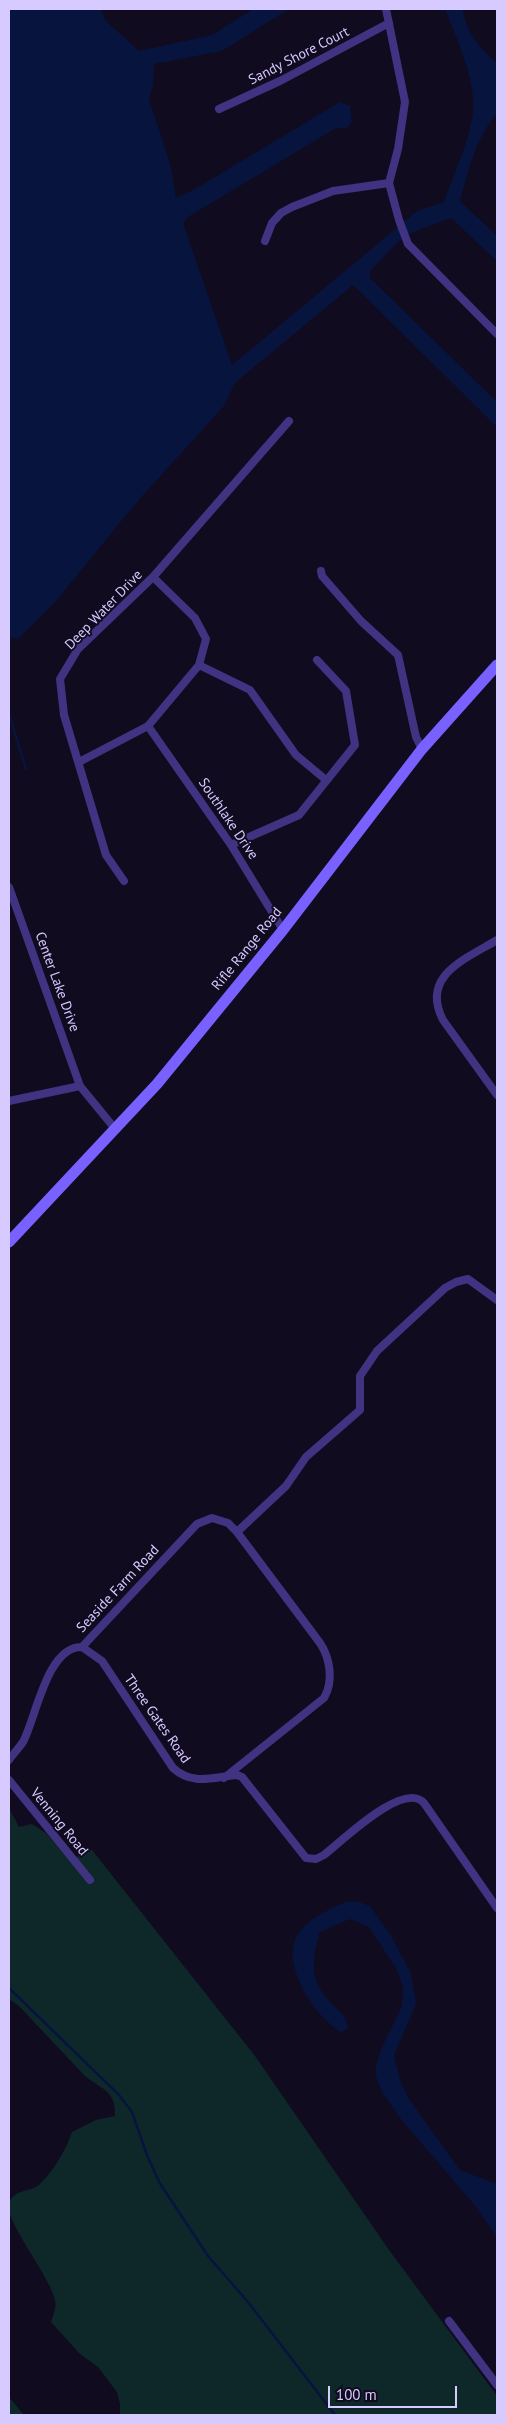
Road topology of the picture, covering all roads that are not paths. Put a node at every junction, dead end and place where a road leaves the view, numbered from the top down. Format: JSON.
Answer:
{"nodes":[{"id":1,"x":386,"y":9,"type":"edge"},
{"id":2,"x":389,"y":23,"type":"junction"},
{"id":3,"x":219,"y":109,"type":"dead end"},
{"id":4,"x":389,"y":182,"type":"junction"},
{"id":5,"x":265,"y":241,"type":"dead end"},
{"id":6,"x":497,"y":334,"type":"edge"},
{"id":7,"x":289,"y":421,"type":"dead end"},
{"id":8,"x":321,"y":571,"type":"dead end"},
{"id":9,"x":153,"y":577,"type":"junction"},
{"id":10,"x":317,"y":660,"type":"dead end"},
{"id":11,"x":199,"y":665,"type":"junction"},
{"id":12,"x":497,"y":665,"type":"edge"},
{"id":13,"x":148,"y":726,"type":"junction"},
{"id":14,"x":422,"y":749,"type":"junction"},
{"id":15,"x":80,"y":762,"type":"junction"},
{"id":16,"x":326,"y":780,"type":"junction"},
{"id":17,"x":231,"y":845,"type":"junction"},
{"id":18,"x":124,"y":881,"type":"dead end"},
{"id":19,"x":9,"y":887,"type":"edge"},
{"id":20,"x":283,"y":930,"type":"junction"},
{"id":21,"x":497,"y":940,"type":"edge"},
{"id":22,"x":80,"y":1086,"type":"junction"},
{"id":23,"x":496,"y":1091,"type":"edge"},
{"id":24,"x":9,"y":1101,"type":"edge"},
{"id":25,"x":116,"y":1130,"type":"junction"},
{"id":26,"x":9,"y":1242,"type":"edge"},
{"id":27,"x":497,"y":1300,"type":"edge"},
{"id":28,"x":237,"y":1532,"type":"junction"},
{"id":29,"x":82,"y":1647,"type":"junction"},
{"id":30,"x":9,"y":1760,"type":"edge"},
{"id":31,"x":224,"y":1778,"type":"junction"},
{"id":32,"x":9,"y":1780,"type":"edge"},
{"id":33,"x":90,"y":1880,"type":"dead end"},
{"id":34,"x":497,"y":1908,"type":"edge"},
{"id":35,"x":449,"y":2320,"type":"dead end"},
{"id":36,"x":497,"y":2385,"type":"edge"}],
"edges":[{"from":1,"to":2,"type":"street"},
{"from":2,"to":3,"type":"street","name":"Sandy Shore Court"},
{"from":2,"to":4,"type":"street"},
{"from":4,"to":5,"type":"street"},
{"from":4,"to":6,"type":"street"},
{"from":7,"to":9,"type":"street","name":"Deep Water Drive"},
{"from":8,"to":14,"type":"street"},
{"from":9,"to":11,"type":"street"},
{"from":9,"to":15,"type":"street","name":"Deep Water Drive"},
{"from":10,"to":16,"type":"street"},
{"from":11,"to":13,"type":"street"},
{"from":11,"to":16,"type":"street"},
{"from":12,"to":14,"type":"main road","name":"Rifle Range Road"},
{"from":13,"to":15,"type":"street"},
{"from":13,"to":17,"type":"street","name":"Southlake Drive"},
{"from":14,"to":20,"type":"main road","name":"Rifle Range Road"},
{"from":15,"to":18,"type":"street","name":"Deep Water Drive"},
{"from":16,"to":17,"type":"street"},
{"from":17,"to":20,"type":"street","name":"Southlake Drive"},
{"from":19,"to":22,"type":"street","name":"Center Lake Drive"},
{"from":20,"to":25,"type":"main road","name":"Rifle Range Road"},
{"from":21,"to":23,"type":"street"},
{"from":22,"to":24,"type":"street"},
{"from":22,"to":25,"type":"street","name":"Center Lake Drive"},
{"from":25,"to":26,"type":"main road","name":"Rifle Range Road"},
{"from":27,"to":28,"type":"street"},
{"from":28,"to":29,"type":"street","name":"Seaside Farm Road"},
{"from":28,"to":31,"type":"street","name":"Seaside Farm Road"},
{"from":29,"to":30,"type":"street","name":"Seaside Farm Road"},
{"from":29,"to":31,"type":"street","name":"Three Gates Road"},
{"from":31,"to":34,"type":"street","name":"Three Gates Road"},
{"from":32,"to":33,"type":"street","name":"Venning Road"},
{"from":35,"to":36,"type":"street"}]}
